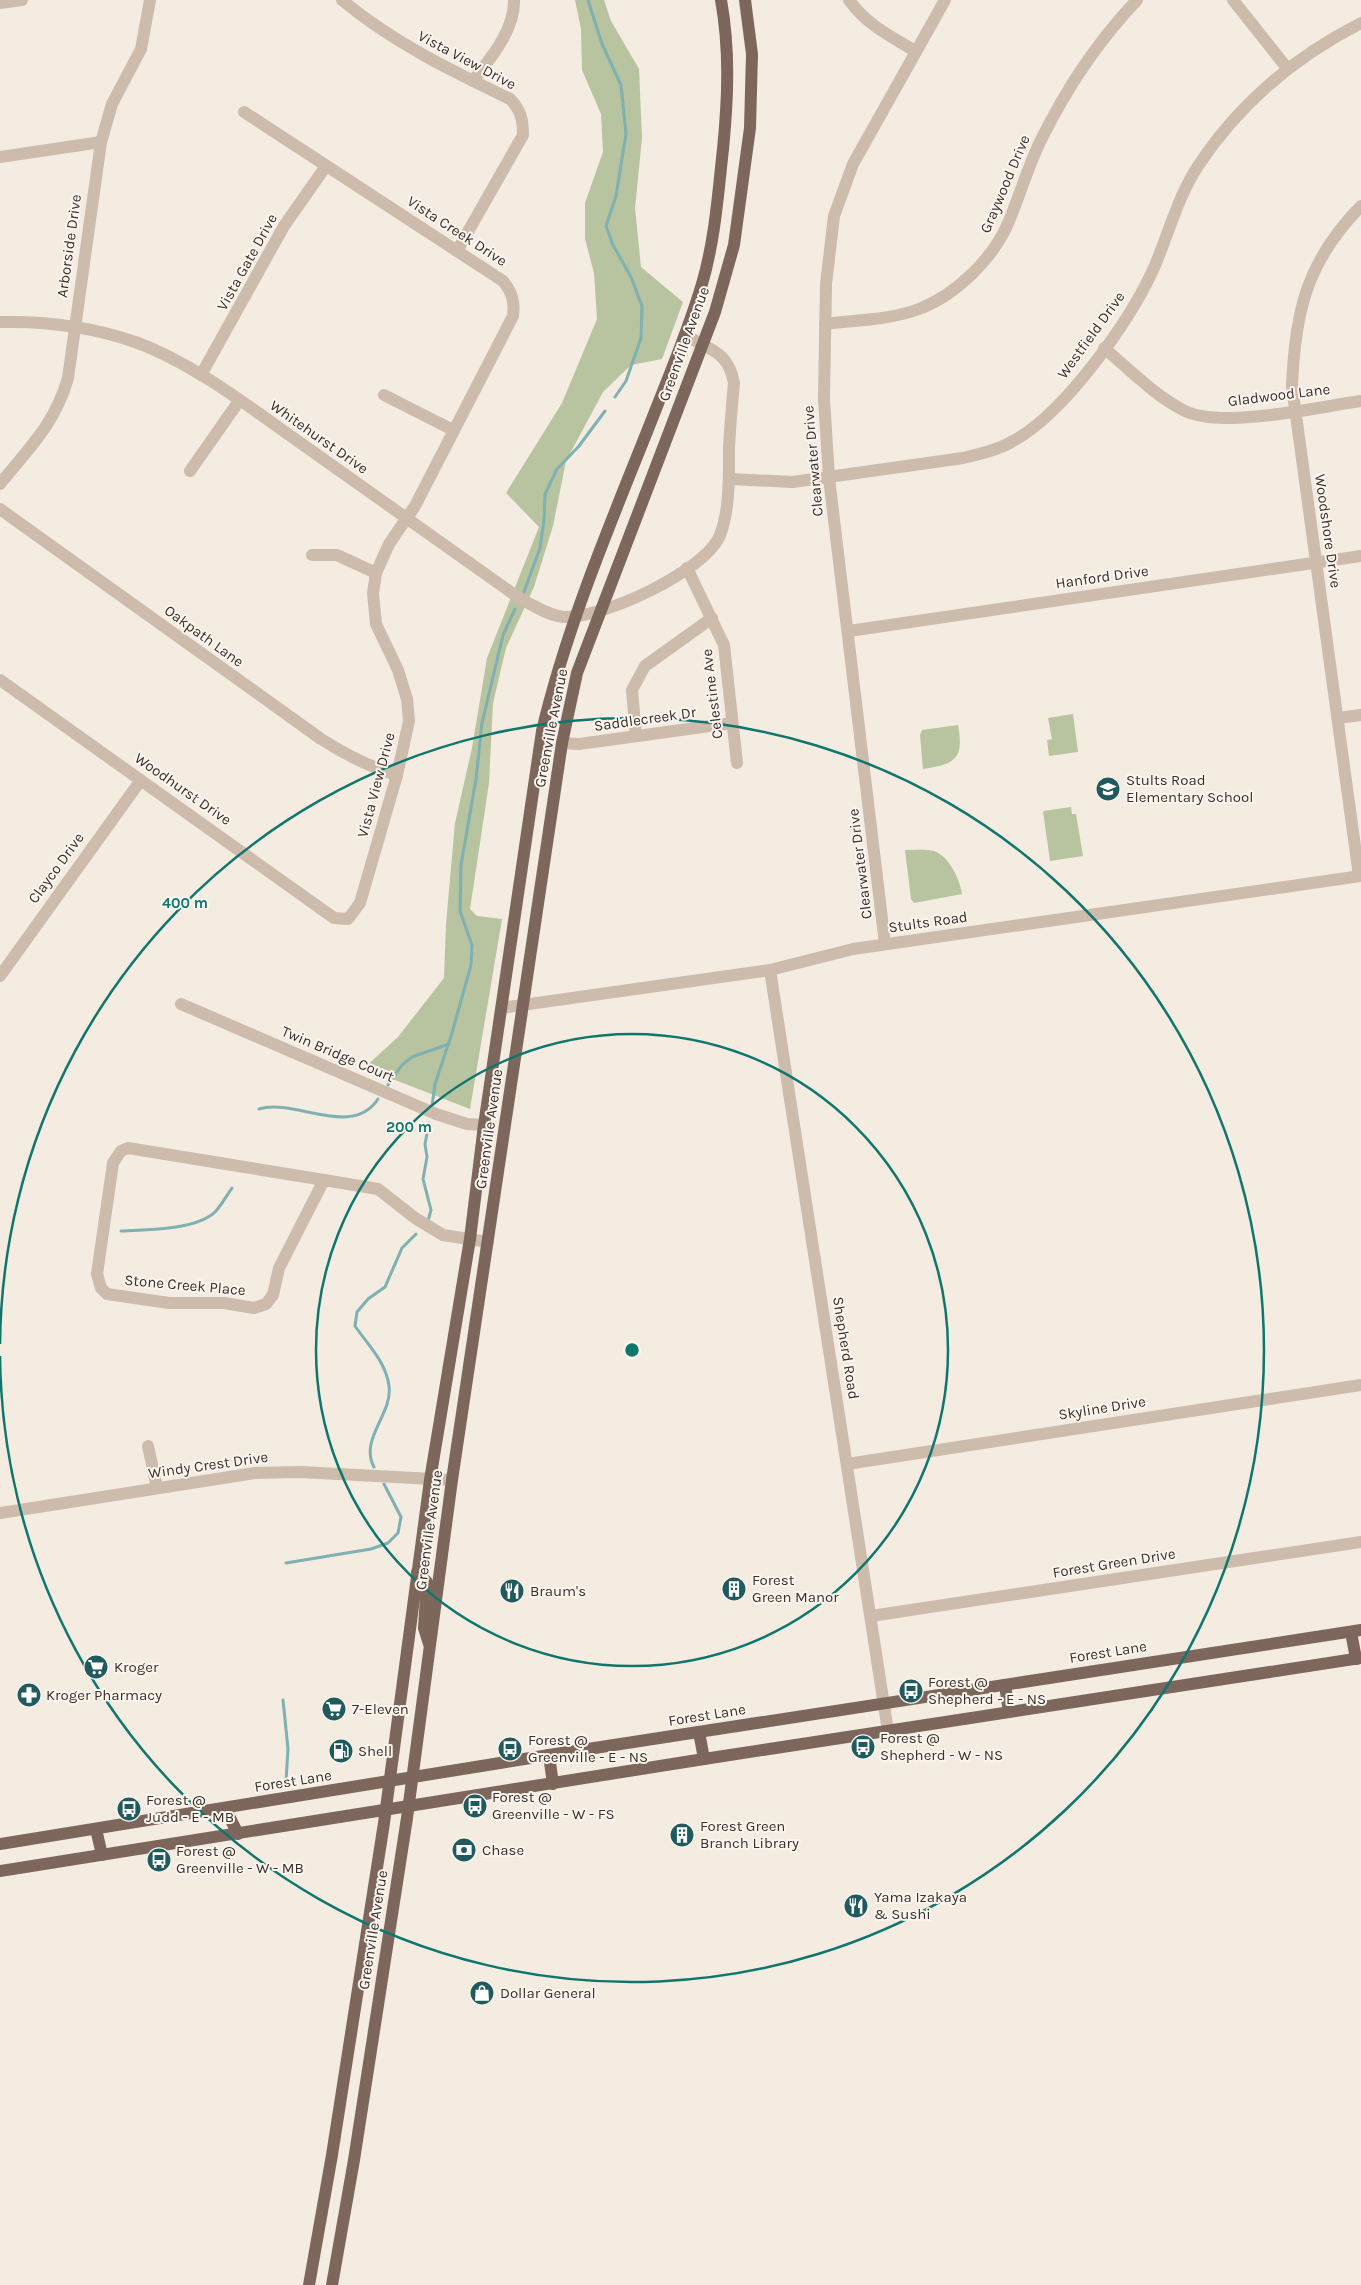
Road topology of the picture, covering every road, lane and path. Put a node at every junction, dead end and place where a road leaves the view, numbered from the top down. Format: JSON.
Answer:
{"nodes":[{"id":1,"x":22,"y":0,"type":"edge"},
{"id":2,"x":150,"y":0,"type":"edge"},
{"id":3,"x":342,"y":0,"type":"edge"},
{"id":4,"x":514,"y":0,"type":"edge"},
{"id":5,"x":721,"y":0,"type":"edge"},
{"id":6,"x":745,"y":0,"type":"edge"},
{"id":7,"x":848,"y":0,"type":"edge"},
{"id":8,"x":945,"y":0,"type":"edge"},
{"id":9,"x":1137,"y":0,"type":"edge"},
{"id":10,"x":1233,"y":0,"type":"edge"},
{"id":11,"x":0,"y":3,"type":"edge"},
{"id":12,"x":1361,"y":23,"type":"edge"},
{"id":13,"x":915,"y":51,"type":"junction"},
{"id":14,"x":1287,"y":68,"type":"junction"},
{"id":15,"x":474,"y":81,"type":"junction"},
{"id":16,"x":244,"y":112,"type":"dead end"},
{"id":17,"x":101,"y":142,"type":"junction"},
{"id":18,"x":0,"y":157,"type":"edge"},
{"id":19,"x":326,"y":166,"type":"junction"},
{"id":20,"x":1361,"y":206,"type":"edge"},
{"id":21,"x":457,"y":251,"type":"junction"},
{"id":22,"x":0,"y":322,"type":"edge"},
{"id":23,"x":825,"y":324,"type":"junction"},
{"id":24,"x":75,"y":327,"type":"junction"},
{"id":25,"x":685,"y":335,"type":"junction"},
{"id":26,"x":702,"y":345,"type":"junction"},
{"id":27,"x":1104,"y":348,"type":"junction"},
{"id":28,"x":201,"y":375,"type":"junction"},
{"id":29,"x":384,"y":396,"type":"dead end"},
{"id":30,"x":239,"y":401,"type":"junction"},
{"id":31,"x":1361,"y":401,"type":"edge"},
{"id":32,"x":1294,"y":410,"type":"junction"},
{"id":33,"x":453,"y":430,"type":"junction"},
{"id":34,"x":190,"y":471,"type":"dead end"},
{"id":35,"x":829,"y":478,"type":"junction"},
{"id":36,"x":729,"y":479,"type":"junction"},
{"id":37,"x":0,"y":484,"type":"edge"},
{"id":38,"x":0,"y":509,"type":"edge"},
{"id":39,"x":406,"y":518,"type":"junction"},
{"id":40,"x":312,"y":555,"type":"dead end"},
{"id":41,"x":1361,"y":556,"type":"edge"},
{"id":42,"x":1316,"y":563,"type":"junction"},
{"id":43,"x":687,"y":568,"type":"junction"},
{"id":44,"x":376,"y":573,"type":"junction"},
{"id":45,"x":601,"y":612,"type":"junction"},
{"id":46,"x":575,"y":617,"type":"junction"},
{"id":47,"x":712,"y":618,"type":"junction"},
{"id":48,"x":848,"y":631,"type":"junction"},
{"id":49,"x":0,"y":680,"type":"edge"},
{"id":50,"x":1361,"y":715,"type":"edge"},
{"id":51,"x":1338,"y":718,"type":"junction"},
{"id":52,"x":732,"y":723,"type":"junction"},
{"id":53,"x":636,"y":736,"type":"junction"},
{"id":54,"x":562,"y":743,"type":"junction"},
{"id":55,"x":737,"y":764,"type":"dead end"},
{"id":56,"x":397,"y":775,"type":"junction"},
{"id":57,"x":141,"y":780,"type":"junction"},
{"id":58,"x":1360,"y":876,"type":"edge"},
{"id":59,"x":348,"y":919,"type":"joint"},
{"id":60,"x":886,"y":944,"type":"junction"},
{"id":61,"x":770,"y":970,"type":"junction"},
{"id":62,"x":0,"y":976,"type":"edge"},
{"id":63,"x":181,"y":1004,"type":"dead end"},
{"id":64,"x":523,"y":1004,"type":"junction"},
{"id":65,"x":501,"y":1008,"type":"junction"},
{"id":66,"x":484,"y":1125,"type":"junction"},
{"id":67,"x":324,"y":1180,"type":"junction"},
{"id":68,"x":470,"y":1239,"type":"junction"},
{"id":69,"x":488,"y":1242,"type":"junction"},
{"id":70,"x":1361,"y":1385,"type":"edge"},
{"id":71,"x":148,"y":1446,"type":"dead end"},
{"id":72,"x":847,"y":1464,"type":"junction"},
{"id":73,"x":430,"y":1480,"type":"junction"},
{"id":74,"x":452,"y":1480,"type":"junction"},
{"id":75,"x":157,"y":1488,"type":"junction"},
{"id":76,"x":0,"y":1513,"type":"edge"},
{"id":77,"x":1361,"y":1542,"type":"edge"},
{"id":78,"x":418,"y":1572,"type":"junction"},
{"id":79,"x":871,"y":1616,"type":"junction"},
{"id":80,"x":1356,"y":1631,"type":"edge"},
{"id":81,"x":430,"y":1646,"type":"junction"},
{"id":82,"x":1358,"y":1659,"type":"edge"},
{"id":83,"x":1004,"y":1685,"type":"junction"},
{"id":84,"x":884,"y":1704,"type":"junction"},
{"id":85,"x":1009,"y":1712,"type":"junction"},
{"id":86,"x":888,"y":1731,"type":"junction"},
{"id":87,"x":699,"y":1732,"type":"junction"},
{"id":88,"x":550,"y":1755,"type":"junction"},
{"id":89,"x":704,"y":1759,"type":"junction"},
{"id":90,"x":413,"y":1777,"type":"junction"},
{"id":91,"x":389,"y":1781,"type":"junction"},
{"id":92,"x":553,"y":1784,"type":"junction"},
{"id":93,"x":409,"y":1807,"type":"junction"},
{"id":94,"x":225,"y":1808,"type":"junction"},
{"id":95,"x":386,"y":1811,"type":"junction"},
{"id":96,"x":96,"y":1829,"type":"junction"},
{"id":97,"x":238,"y":1834,"type":"junction"},
{"id":98,"x":0,"y":1844,"type":"edge"},
{"id":99,"x":102,"y":1855,"type":"junction"},
{"id":100,"x":0,"y":1871,"type":"edge"},
{"id":101,"x":350,"y":2042,"type":"junction"},
{"id":102,"x":372,"y":2046,"type":"junction"},
{"id":103,"x":332,"y":2155,"type":"junction"},
{"id":104,"x":354,"y":2160,"type":"junction"},
{"id":105,"x":309,"y":2285,"type":"edge"},
{"id":106,"x":332,"y":2285,"type":"edge"}],
"edges":[{"from":1,"to":11,"type":"street"},
{"from":2,"to":17,"type":"street","name":"Arborside Drive"},
{"from":3,"to":15,"type":"street","name":"Vista View Drive"},
{"from":4,"to":15,"type":"street"},
{"from":5,"to":25,"type":"main road","name":"Greenville Avenue"},
{"from":6,"to":26,"type":"main road","name":"Greenville Avenue"},
{"from":7,"to":13,"type":"street"},
{"from":8,"to":13,"type":"street","name":"Clearwater Drive"},
{"from":9,"to":23,"type":"street","name":"Graywood Drive"},
{"from":10,"to":14,"type":"street"},
{"from":12,"to":14,"type":"street","name":"Westfield Drive"},
{"from":13,"to":23,"type":"street","name":"Clearwater Drive"},
{"from":14,"to":27,"type":"street","name":"Westfield Drive"},
{"from":15,"to":21,"type":"street","name":"Vista View Drive"},
{"from":16,"to":19,"type":"street","name":"Vista Creek Drive"},
{"from":17,"to":18,"type":"street"},
{"from":17,"to":24,"type":"street","name":"Arborside Drive"},
{"from":19,"to":21,"type":"street","name":"Vista Creek Drive"},
{"from":19,"to":28,"type":"street","name":"Vista Gate Drive"},
{"from":20,"to":32,"type":"street","name":"Woodshore Drive"},
{"from":21,"to":33,"type":"street","name":"Vista Creek Drive"},
{"from":22,"to":24,"type":"street","name":"Whitehurst Drive"},
{"from":23,"to":35,"type":"street","name":"Clearwater Drive"},
{"from":24,"to":28,"type":"street","name":"Whitehurst Drive"},
{"from":24,"to":37,"type":"street","name":"Arborside Drive"},
{"from":25,"to":26,"type":"street","name":"Whitehurst Drive"},
{"from":25,"to":46,"type":"main road","name":"Greenville Avenue"},
{"from":26,"to":36,"type":"street","name":"Whitehurst Drive"},
{"from":26,"to":45,"type":"main road","name":"Greenville Avenue"},
{"from":27,"to":32,"type":"street","name":"Gladwood Lane"},
{"from":27,"to":35,"type":"street","name":"Westfield Drive"},
{"from":28,"to":30,"type":"street","name":"Whitehurst Drive"},
{"from":29,"to":33,"type":"street"},
{"from":30,"to":34,"type":"street"},
{"from":30,"to":39,"type":"street","name":"Whitehurst Drive"},
{"from":31,"to":32,"type":"street","name":"Gladwood Lane"},
{"from":32,"to":42,"type":"street","name":"Woodshore Drive"},
{"from":33,"to":39,"type":"street","name":"Vista Creek Drive"},
{"from":35,"to":36,"type":"street","name":"Westfield Drive"},
{"from":35,"to":48,"type":"street","name":"Clearwater Drive"},
{"from":36,"to":43,"type":"street","name":"Whitehurst Drive"},
{"from":38,"to":56,"type":"street","name":"Oakpath Lane"},
{"from":39,"to":44,"type":"street","name":"Vista View Drive"},
{"from":39,"to":46,"type":"street","name":"Whitehurst Drive"},
{"from":40,"to":44,"type":"street"},
{"from":41,"to":42,"type":"street","name":"Hanford Drive"},
{"from":42,"to":48,"type":"street","name":"Hanford Drive"},
{"from":42,"to":51,"type":"street","name":"Woodshore Drive"},
{"from":43,"to":45,"type":"street","name":"Whitehurst Drive"},
{"from":43,"to":47,"type":"street","name":"Celestine Ave"},
{"from":44,"to":56,"type":"street","name":"Vista View Drive"},
{"from":45,"to":46,"type":"street","name":"Whitehurst Drive"},
{"from":45,"to":54,"type":"main road","name":"Greenville Avenue"},
{"from":46,"to":65,"type":"main road","name":"Greenville Avenue"},
{"from":47,"to":52,"type":"street","name":"Celestine Ave"},
{"from":47,"to":53,"type":"street"},
{"from":48,"to":60,"type":"street","name":"Clearwater Drive"},
{"from":49,"to":57,"type":"street","name":"Woodhurst Drive"},
{"from":50,"to":51,"type":"street"},
{"from":51,"to":58,"type":"street","name":"Woodshore Drive"},
{"from":52,"to":53,"type":"street","name":"Saddlecreek Dr"},
{"from":52,"to":55,"type":"street","name":"Celestine Ave"},
{"from":53,"to":54,"type":"street","name":"Saddlecreek Dr"},
{"from":54,"to":64,"type":"main road","name":"Greenville Avenue"},
{"from":56,"to":59,"type":"street","name":"Vista View Drive"},
{"from":57,"to":59,"type":"street","name":"Woodhurst Drive"},
{"from":57,"to":62,"type":"street","name":"Clayco Drive"},
{"from":58,"to":60,"type":"street","name":"Stults Road"},
{"from":60,"to":61,"type":"street","name":"Stults Road"},
{"from":61,"to":64,"type":"street","name":"Stults Road"},
{"from":61,"to":72,"type":"street","name":"Shepherd Road"},
{"from":63,"to":66,"type":"street","name":"Twin Bridge Court"},
{"from":64,"to":65,"type":"street","name":"Stults Road"},
{"from":64,"to":69,"type":"main road","name":"Greenville Avenue"},
{"from":65,"to":66,"type":"main road","name":"Greenville Avenue"},
{"from":66,"to":68,"type":"main road","name":"Greenville Avenue"},
{"from":67,"to":67,"type":"street","name":"Stone Creek Place"},
{"from":67,"to":68,"type":"street","name":"Stone Creek Place"},
{"from":68,"to":69,"type":"street","name":"Stone Creek Place"},
{"from":68,"to":73,"type":"main road","name":"Greenville Avenue"},
{"from":69,"to":74,"type":"main road","name":"Greenville Avenue"},
{"from":70,"to":72,"type":"street","name":"Skyline Drive"},
{"from":71,"to":75,"type":"street"},
{"from":72,"to":79,"type":"street","name":"Shepherd Road"},
{"from":73,"to":74,"type":"street","name":"Windy Crest Drive"},
{"from":73,"to":75,"type":"street","name":"Windy Crest Drive"},
{"from":73,"to":78,"type":"main road","name":"Greenville Avenue"},
{"from":74,"to":81,"type":"main road","name":"Greenville Avenue"},
{"from":75,"to":76,"type":"street","name":"Windy Crest Drive"},
{"from":77,"to":79,"type":"street","name":"Forest Green Drive"},
{"from":78,"to":81,"type":"main road"},
{"from":78,"to":91,"type":"main road","name":"Greenville Avenue"},
{"from":79,"to":84,"type":"street","name":"Shepherd Road"},
{"from":80,"to":82,"type":"main road"},
{"from":80,"to":83,"type":"main road","name":"Forest Lane"},
{"from":81,"to":90,"type":"main road","name":"Greenville Avenue"},
{"from":82,"to":85,"type":"main road"},
{"from":83,"to":84,"type":"main road","name":"Forest Lane"},
{"from":83,"to":85,"type":"main road"},
{"from":84,"to":86,"type":"street","name":"Shepherd Road"},
{"from":84,"to":87,"type":"main road","name":"Forest Lane"},
{"from":85,"to":86,"type":"main road"},
{"from":86,"to":89,"type":"main road"},
{"from":87,"to":88,"type":"main road","name":"Forest Lane"},
{"from":87,"to":89,"type":"main road"},
{"from":88,"to":90,"type":"main road","name":"Forest Lane"},
{"from":88,"to":92,"type":"main road"},
{"from":89,"to":92,"type":"main road"},
{"from":90,"to":91,"type":"main road","name":"Forest Lane"},
{"from":90,"to":93,"type":"main road","name":"Greenville Avenue"},
{"from":91,"to":94,"type":"main road","name":"Forest Lane"},
{"from":91,"to":95,"type":"main road","name":"Greenville Avenue"},
{"from":92,"to":93,"type":"main road"},
{"from":93,"to":95,"type":"main road"},
{"from":93,"to":102,"type":"main road","name":"Greenville Avenue"},
{"from":94,"to":96,"type":"main road","name":"Forest Lane"},
{"from":94,"to":97,"type":"main road"},
{"from":95,"to":97,"type":"main road"},
{"from":95,"to":101,"type":"main road","name":"Greenville Avenue"},
{"from":96,"to":98,"type":"main road","name":"Forest Lane"},
{"from":96,"to":99,"type":"main road"},
{"from":97,"to":99,"type":"main road"},
{"from":99,"to":100,"type":"main road"},
{"from":101,"to":102,"type":"main road"},
{"from":101,"to":103,"type":"main road","name":"Greenville Avenue"},
{"from":102,"to":104,"type":"main road","name":"Greenville Avenue"},
{"from":103,"to":104,"type":"main road"},
{"from":103,"to":105,"type":"main road","name":"Greenville Avenue"},
{"from":104,"to":106,"type":"main road","name":"Greenville Avenue"}]}
